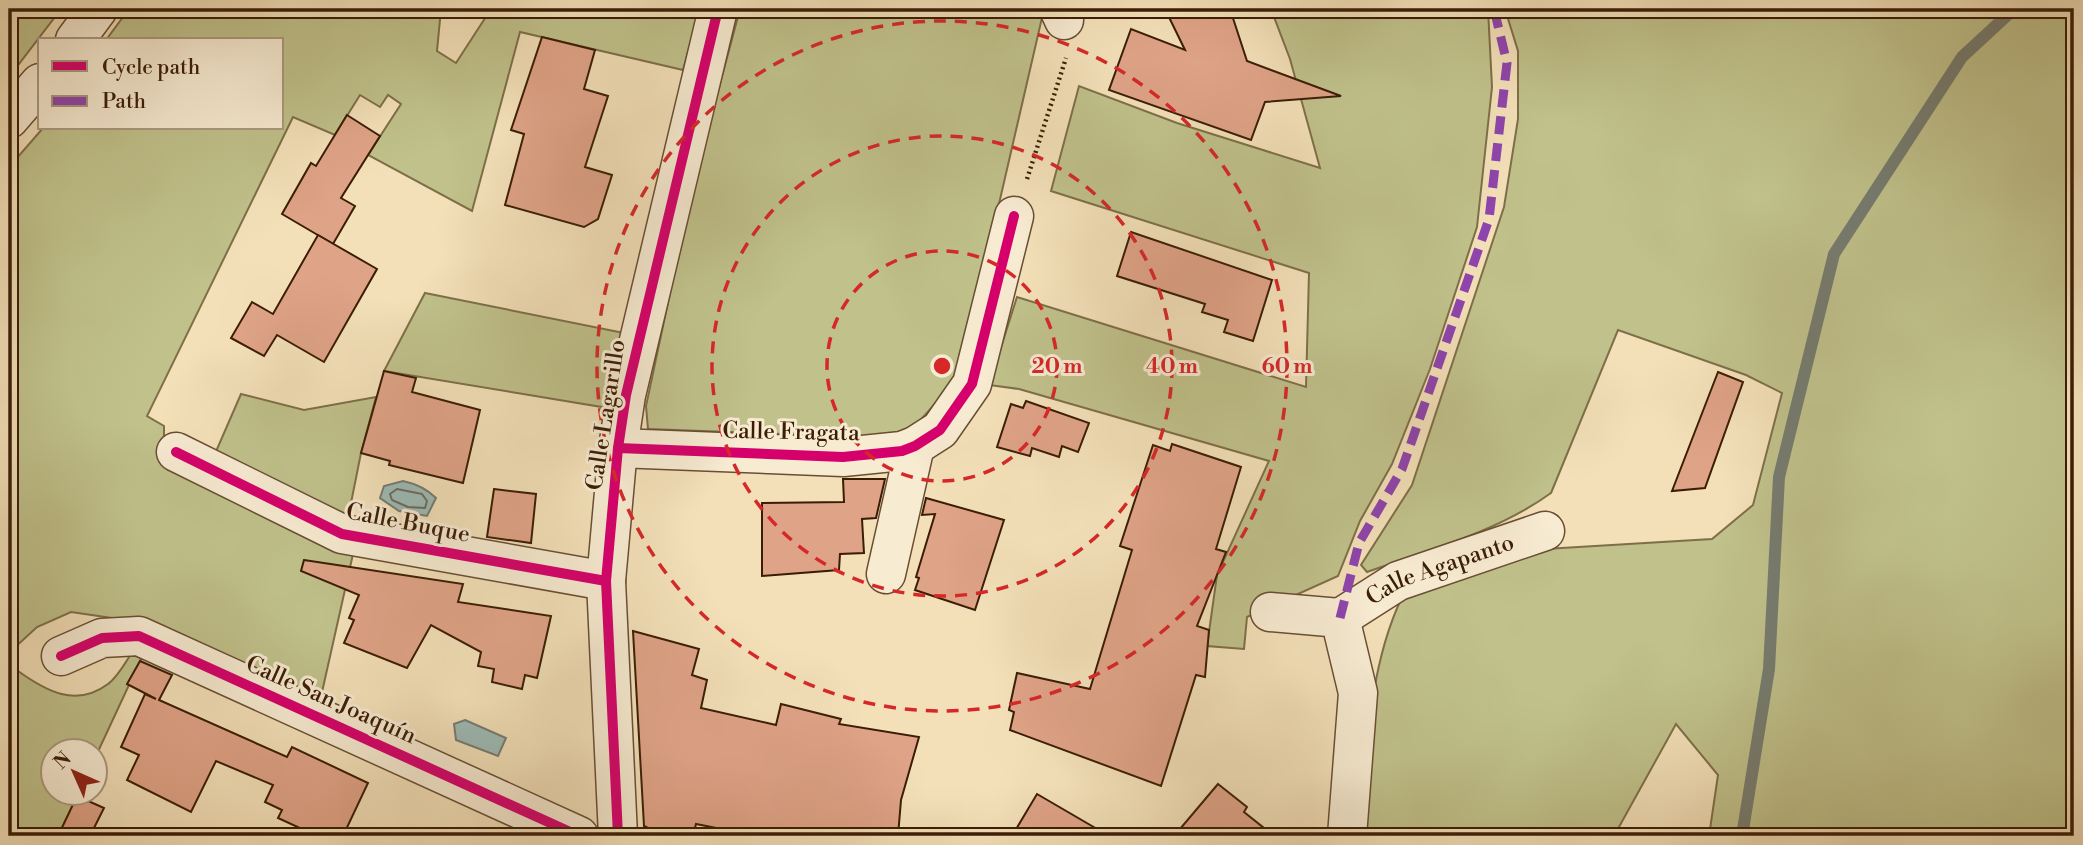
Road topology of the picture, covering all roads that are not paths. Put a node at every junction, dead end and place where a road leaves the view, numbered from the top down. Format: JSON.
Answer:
{"nodes":[{"id":1,"x":98,"y":9,"type":"edge"},
{"id":2,"x":718,"y":9,"type":"edge"},
{"id":3,"x":76,"y":38,"type":"edge"},
{"id":4,"x":38,"y":85,"type":"edge"},
{"id":5,"x":9,"y":119,"type":"edge"},
{"id":6,"x":1013,"y":216,"type":"road end"},
{"id":7,"x":915,"y":446,"type":"junction"},
{"id":8,"x":618,"y":448,"type":"junction"},
{"id":9,"x":176,"y":452,"type":"dead end"},
{"id":10,"x":1545,"y":531,"type":"dead end"},
{"id":11,"x":886,"y":574,"type":"dead end"},
{"id":12,"x":606,"y":581,"type":"junction"},
{"id":13,"x":1270,"y":612,"type":"dead end"},
{"id":14,"x":1340,"y":618,"type":"junction"},
{"id":15,"x":61,"y":656,"type":"dead end"},
{"id":16,"x":579,"y":836,"type":"edge"},
{"id":17,"x":618,"y":836,"type":"edge"},
{"id":18,"x":1347,"y":836,"type":"edge"}],
"edges":[{"from":1,"to":3,"type":"street"},
{"from":2,"to":8,"type":"street","name":"Calle Lagarillo"},
{"from":4,"to":5,"type":"street"},
{"from":6,"to":7,"type":"street","name":"Calle Fragata"},
{"from":7,"to":8,"type":"street","name":"Calle Fragata"},
{"from":7,"to":11,"type":"street"},
{"from":8,"to":12,"type":"street","name":"Calle Lagarillo"},
{"from":9,"to":12,"type":"street","name":"Calle Buque"},
{"from":10,"to":14,"type":"street","name":"Calle Agapanto"},
{"from":12,"to":17,"type":"street","name":"Calle Lagarillo"},
{"from":13,"to":14,"type":"street","name":"Calle Agapanto"},
{"from":14,"to":18,"type":"street","name":"Calle Agapanto"},
{"from":15,"to":16,"type":"street","name":"Calle San Joaquín"}]}
